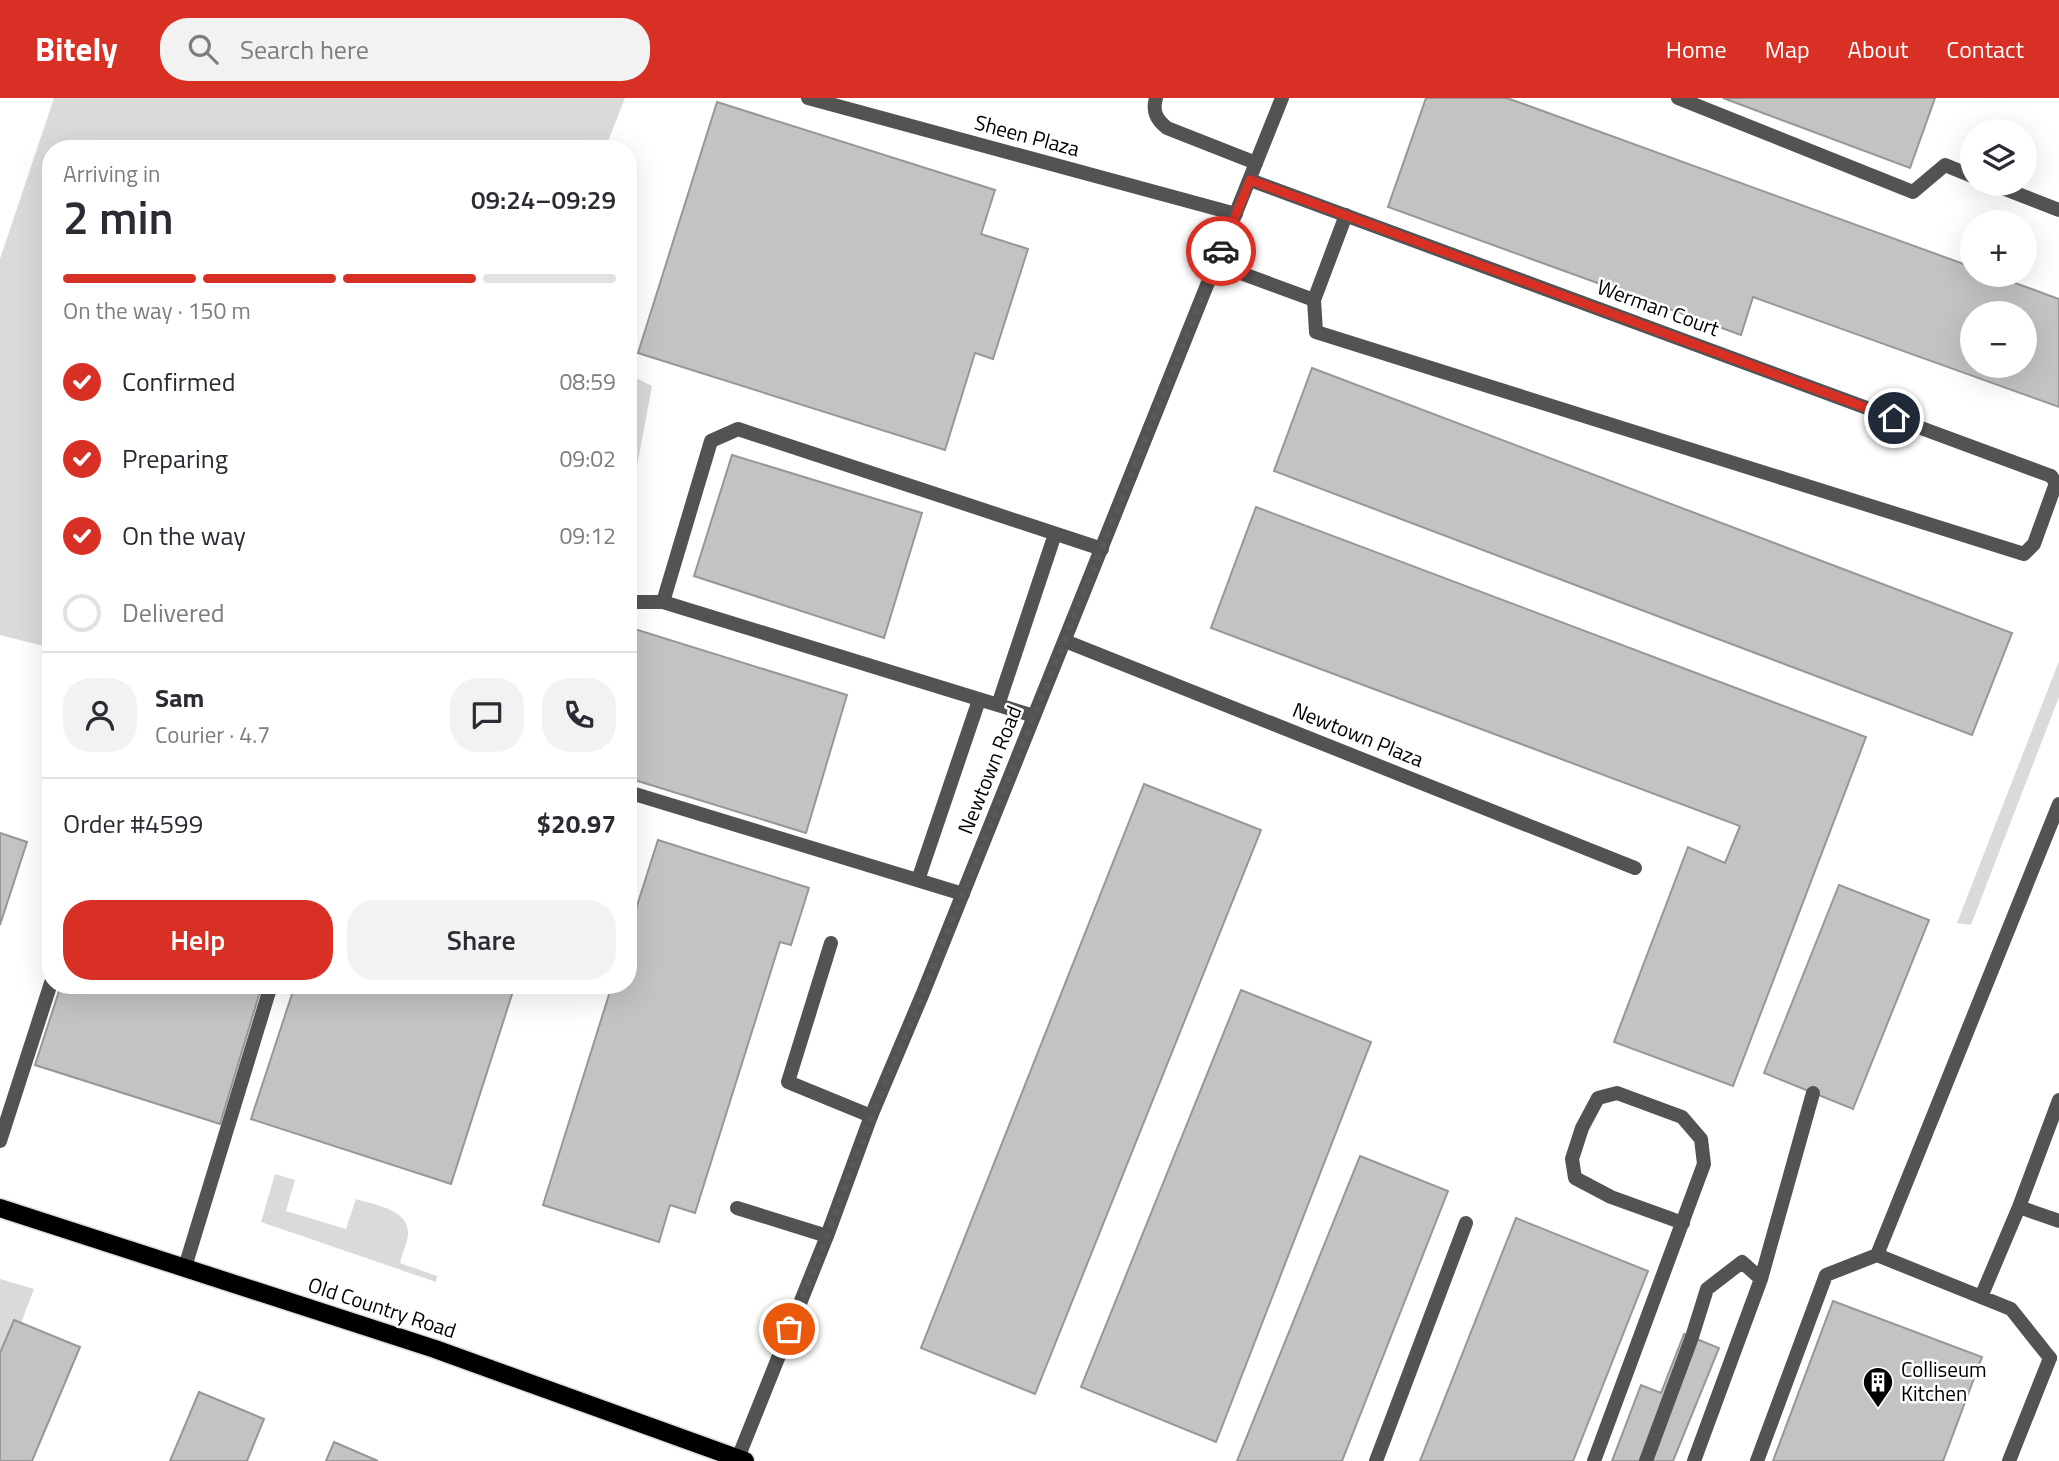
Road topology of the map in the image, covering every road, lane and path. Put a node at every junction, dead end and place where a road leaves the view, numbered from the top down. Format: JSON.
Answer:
{"nodes":[{"id":1,"x":808,"y":98,"type":"edge"},
{"id":2,"x":1156,"y":98,"type":"edge"},
{"id":3,"x":1282,"y":98,"type":"edge"},
{"id":4,"x":1678,"y":98,"type":"edge"},
{"id":5,"x":1256,"y":163,"type":"junction"},
{"id":6,"x":1960,"y":172,"type":"edge"},
{"id":7,"x":1250,"y":180,"type":"junction"},
{"id":8,"x":2023,"y":196,"type":"edge"},
{"id":9,"x":2059,"y":197,"type":"edge"},
{"id":10,"x":2044,"y":204,"type":"junction"},
{"id":11,"x":2059,"y":210,"type":"edge"},
{"id":12,"x":1236,"y":214,"type":"junction"},
{"id":13,"x":1346,"y":215,"type":"junction"},
{"id":14,"x":1216,"y":264,"type":"junction"},
{"id":15,"x":1314,"y":300,"type":"junction"},
{"id":16,"x":1055,"y":534,"type":"junction"},
{"id":17,"x":1102,"y":549,"type":"junction"},
{"id":18,"x":637,"y":602,"type":"edge"},
{"id":19,"x":663,"y":602,"type":"junction"},
{"id":20,"x":1065,"y":641,"type":"junction"},
{"id":21,"x":979,"y":700,"type":"junction"},
{"id":22,"x":998,"y":705,"type":"junction"},
{"id":23,"x":1034,"y":716,"type":"junction"},
{"id":24,"x":637,"y":795,"type":"edge"},
{"id":25,"x":2059,"y":804,"type":"edge"},
{"id":26,"x":2053,"y":834,"type":"edge"},
{"id":27,"x":1635,"y":868,"type":"dead end"},
{"id":28,"x":918,"y":880,"type":"junction"},
{"id":29,"x":963,"y":894,"type":"junction"},
{"id":30,"x":831,"y":943,"type":"dead end"},
{"id":31,"x":47,"y":994,"type":"edge"},
{"id":32,"x":268,"y":994,"type":"edge"},
{"id":33,"x":1813,"y":1093,"type":"dead end"},
{"id":34,"x":2059,"y":1100,"type":"edge"},
{"id":35,"x":872,"y":1116,"type":"junction"},
{"id":36,"x":0,"y":1141,"type":"edge"},
{"id":37,"x":2019,"y":1207,"type":"junction"},
{"id":38,"x":0,"y":1208,"type":"edge"},
{"id":39,"x":737,"y":1208,"type":"dead end"},
{"id":40,"x":2059,"y":1221,"type":"edge"},
{"id":41,"x":1466,"y":1223,"type":"dead end"},
{"id":42,"x":1683,"y":1223,"type":"junction"},
{"id":43,"x":827,"y":1236,"type":"junction"},
{"id":44,"x":1877,"y":1255,"type":"junction"},
{"id":45,"x":185,"y":1267,"type":"junction"},
{"id":46,"x":1761,"y":1279,"type":"junction"},
{"id":47,"x":1982,"y":1297,"type":"junction"},
{"id":48,"x":718,"y":1456,"type":"edge"},
{"id":49,"x":742,"y":1460,"type":"edge"},
{"id":50,"x":1376,"y":1461,"type":"edge"},
{"id":51,"x":1594,"y":1461,"type":"edge"},
{"id":52,"x":1646,"y":1461,"type":"edge"},
{"id":53,"x":1694,"y":1461,"type":"edge"},
{"id":54,"x":1757,"y":1461,"type":"edge"},
{"id":55,"x":2010,"y":1461,"type":"edge"}],
"edges":[{"from":1,"to":12,"type":"street","name":"Sheen Plaza"},
{"from":2,"to":5,"type":"street"},
{"from":3,"to":5,"type":"street","name":"Newtown Road"},
{"from":4,"to":6,"type":"street"},
{"from":5,"to":7,"type":"street","name":"Newtown Road"},
{"from":7,"to":12,"type":"street","name":"Newtown Road"},
{"from":7,"to":13,"type":"street","name":"Werman Court"},
{"from":8,"to":10,"type":"street"},
{"from":9,"to":10,"type":"street"},
{"from":10,"to":11,"type":"street"},
{"from":12,"to":14,"type":"street","name":"Newtown Road"},
{"from":13,"to":15,"type":"street"},
{"from":13,"to":15,"type":"street","name":"Werman Court"},
{"from":14,"to":15,"type":"street"},
{"from":14,"to":17,"type":"street","name":"Newtown Road"},
{"from":16,"to":17,"type":"street"},
{"from":16,"to":19,"type":"street"},
{"from":16,"to":22,"type":"street"},
{"from":17,"to":20,"type":"street","name":"Newtown Road"},
{"from":18,"to":19,"type":"street"},
{"from":19,"to":21,"type":"street"},
{"from":20,"to":23,"type":"street","name":"Newtown Road"},
{"from":20,"to":27,"type":"street","name":"Newtown Plaza"},
{"from":21,"to":22,"type":"street"},
{"from":21,"to":28,"type":"street"},
{"from":22,"to":23,"type":"street"},
{"from":23,"to":29,"type":"street","name":"Newtown Road"},
{"from":24,"to":28,"type":"street"},
{"from":25,"to":26,"type":"street"},
{"from":26,"to":44,"type":"street"},
{"from":28,"to":29,"type":"street"},
{"from":29,"to":35,"type":"street","name":"Newtown Road"},
{"from":30,"to":35,"type":"street"},
{"from":31,"to":36,"type":"street"},
{"from":32,"to":45,"type":"street"},
{"from":33,"to":46,"type":"street"},
{"from":34,"to":37,"type":"street"},
{"from":35,"to":43,"type":"street","name":"Newtown Road"},
{"from":37,"to":40,"type":"street"},
{"from":37,"to":47,"type":"street"},
{"from":38,"to":45,"type":"main road","name":"Old Country Road"},
{"from":39,"to":43,"type":"street"},
{"from":41,"to":50,"type":"street"},
{"from":42,"to":42,"type":"street"},
{"from":42,"to":51,"type":"street"},
{"from":43,"to":49,"type":"street","name":"Newtown Road"},
{"from":44,"to":47,"type":"street"},
{"from":44,"to":54,"type":"street"},
{"from":45,"to":48,"type":"main road","name":"Old Country Road"},
{"from":46,"to":52,"type":"street"},
{"from":46,"to":53,"type":"street"},
{"from":47,"to":55,"type":"street"},
{"from":48,"to":49,"type":"main road","name":"Old Country Road"}]}
